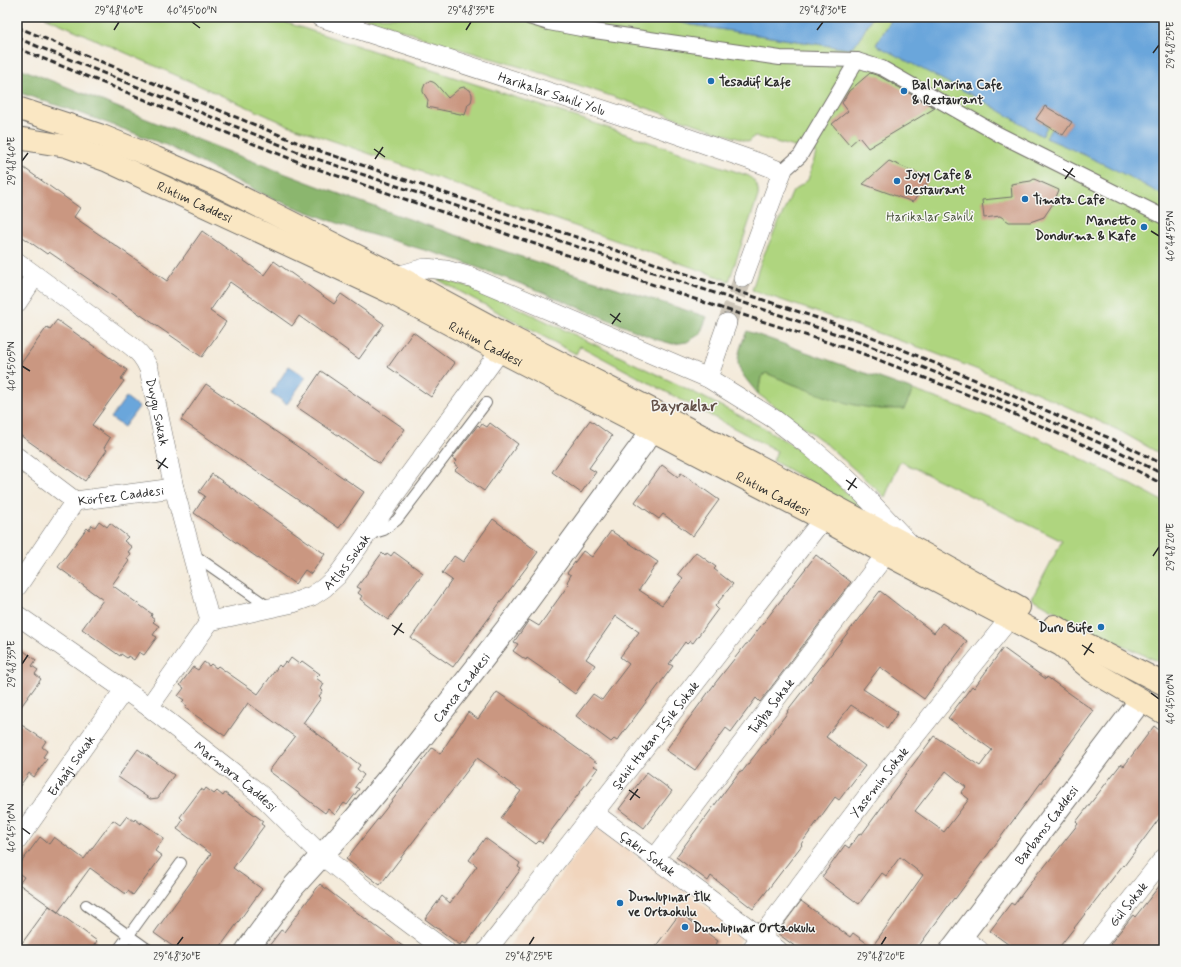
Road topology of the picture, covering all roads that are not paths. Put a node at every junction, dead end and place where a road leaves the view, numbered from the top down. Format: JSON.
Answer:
{"nodes":[{"id":1,"x":320,"y":17,"type":"edge"},
{"id":2,"x":357,"y":17,"type":"edge"},
{"id":3,"x":529,"y":17,"type":"edge"},
{"id":4,"x":857,"y":60,"type":"junction"},
{"id":5,"x":17,"y":108,"type":"edge"},
{"id":6,"x":17,"y":138,"type":"edge"},
{"id":7,"x":782,"y":172,"type":"junction"},
{"id":8,"x":1164,"y":217,"type":"edge"},
{"id":9,"x":17,"y":262,"type":"edge"},
{"id":10,"x":35,"y":276,"type":"junction"},
{"id":11,"x":743,"y":278,"type":"tunnel mouth"},
{"id":12,"x":393,"y":283,"type":"junction"},
{"id":13,"x":17,"y":303,"type":"edge"},
{"id":14,"x":727,"y":323,"type":"tunnel mouth"},
{"id":15,"x":505,"y":344,"type":"junction"},
{"id":16,"x":708,"y":378,"type":"junction"},
{"id":17,"x":486,"y":403,"type":"dead end"},
{"id":18,"x":657,"y":423,"type":"junction"},
{"id":19,"x":17,"y":457,"type":"edge"},
{"id":20,"x":174,"y":488,"type":"junction"},
{"id":21,"x":75,"y":501,"type":"junction"},
{"id":22,"x":823,"y":519,"type":"junction"},
{"id":23,"x":365,"y":536,"type":"junction"},
{"id":24,"x":915,"y":549,"type":"junction"},
{"id":25,"x":191,"y":553,"type":"junction"},
{"id":26,"x":886,"y":554,"type":"junction"},
{"id":27,"x":940,"y":582,"type":"junction"},
{"id":28,"x":17,"y":587,"type":"edge"},
{"id":29,"x":270,"y":608,"type":"junction"},
{"id":30,"x":17,"y":615,"type":"edge"},
{"id":31,"x":1010,"y":618,"type":"junction"},
{"id":32,"x":210,"y":620,"type":"junction"},
{"id":33,"x":1164,"y":684,"type":"edge"},
{"id":34,"x":124,"y":690,"type":"junction"},
{"id":35,"x":1141,"y":700,"type":"junction"},
{"id":36,"x":149,"y":707,"type":"junction"},
{"id":37,"x":1164,"y":713,"type":"edge"},
{"id":38,"x":594,"y":813,"type":"junction"},
{"id":39,"x":17,"y":840,"type":"edge"},
{"id":40,"x":321,"y":855,"type":"junction"},
{"id":41,"x":655,"y":858,"type":"junction"},
{"id":42,"x":1164,"y":858,"type":"edge"},
{"id":43,"x":180,"y":863,"type":"dead end"},
{"id":44,"x":86,"y":904,"type":"dead end"},
{"id":45,"x":128,"y":935,"type":"junction"},
{"id":46,"x":756,"y":943,"type":"edge"},
{"id":47,"x":956,"y":943,"type":"edge"},
{"id":48,"x":118,"y":950,"type":"edge"},
{"id":49,"x":149,"y":950,"type":"edge"},
{"id":50,"x":247,"y":950,"type":"edge"},
{"id":51,"x":445,"y":950,"type":"edge"},
{"id":52,"x":487,"y":950,"type":"edge"},
{"id":53,"x":778,"y":950,"type":"edge"},
{"id":54,"x":978,"y":950,"type":"edge"},
{"id":55,"x":1091,"y":950,"type":"edge"}],
"edges":[{"from":1,"to":7,"type":"street","name":"Harikalar Sahili Yolu"},
{"from":2,"to":7,"type":"street","name":"Harikalar Sahili Yolu"},
{"from":3,"to":4,"type":"street"},
{"from":4,"to":7,"type":"street"},
{"from":4,"to":8,"type":"street"},
{"from":5,"to":12,"type":"main road","name":"Rıhtım Caddesi"},
{"from":6,"to":12,"type":"main road","name":"Rıhtım Caddesi"},
{"from":7,"to":11,"type":"street"},
{"from":9,"to":10,"type":"street","name":"Duygu Sokak"},
{"from":10,"to":13,"type":"street"},
{"from":10,"to":20,"type":"street","name":"Duygu Sokak"},
{"from":12,"to":15,"type":"main road","name":"Rıhtım Caddesi"},
{"from":12,"to":16,"type":"street","name":"Rıhtım Caddesi"},
{"from":14,"to":16,"type":"street"},
{"from":15,"to":18,"type":"main road","name":"Rıhtım Caddesi"},
{"from":15,"to":23,"type":"street","name":"Atlas Sokak"},
{"from":16,"to":24,"type":"street","name":"Rıhtım Caddesi"},
{"from":17,"to":23,"type":"lane"},
{"from":18,"to":22,"type":"main road","name":"Rıhtım Caddesi"},
{"from":18,"to":24,"type":"main road","name":"Rıhtım Caddesi"},
{"from":18,"to":40,"type":"street","name":"Canca Caddesi"},
{"from":19,"to":21,"type":"street"},
{"from":20,"to":21,"type":"street","name":"Körfez Caddesi"},
{"from":20,"to":25,"type":"street","name":"Duygu Sokak"},
{"from":21,"to":28,"type":"street","name":"Körfez Caddesi"},
{"from":22,"to":26,"type":"main road","name":"Rıhtım Caddesi"},
{"from":22,"to":38,"type":"street","name":"Şehit Hakan Işık Sokak"},
{"from":23,"to":29,"type":"street","name":"Atlas Sokak"},
{"from":24,"to":27,"type":"street","name":"Rıhtım Caddesi"},
{"from":24,"to":33,"type":"main road","name":"Rıhtım Caddesi"},
{"from":25,"to":29,"type":"lane"},
{"from":25,"to":32,"type":"street","name":"Duygu Sokak"},
{"from":26,"to":27,"type":"main road","name":"Rıhtım Caddesi"},
{"from":26,"to":41,"type":"street","name":"Tuğba Sokak"},
{"from":27,"to":31,"type":"main road","name":"Rıhtım Caddesi"},
{"from":29,"to":32,"type":"street","name":"Atlas Sokak"},
{"from":30,"to":34,"type":"street","name":"Marmara Caddesi"},
{"from":31,"to":35,"type":"main road","name":"Rıhtım Caddesi"},
{"from":31,"to":46,"type":"street","name":"Yasemin Sokak"},
{"from":32,"to":36,"type":"street"},
{"from":34,"to":36,"type":"street","name":"Marmara Caddesi"},
{"from":34,"to":39,"type":"street","name":"Erdağı Sokak"},
{"from":35,"to":37,"type":"main road","name":"Rıhtım Caddesi"},
{"from":35,"to":47,"type":"street","name":"Barbaros Caddesi"},
{"from":36,"to":40,"type":"street","name":"Marmara Caddesi"},
{"from":38,"to":41,"type":"street","name":"Çakır Sokak"},
{"from":38,"to":52,"type":"street","name":"Şehit Hakan Işık Sokak"},
{"from":40,"to":50,"type":"street","name":"Canca Caddesi"},
{"from":40,"to":51,"type":"street","name":"Marmara Caddesi"},
{"from":41,"to":46,"type":"street","name":"Çakır Sokak"},
{"from":42,"to":55,"type":"street","name":"Gül Sokak"},
{"from":43,"to":45,"type":"lane"},
{"from":44,"to":45,"type":"lane"},
{"from":45,"to":48,"type":"lane"},
{"from":45,"to":49,"type":"lane"},
{"from":46,"to":53,"type":"street","name":"Çakır Sokak"},
{"from":47,"to":54,"type":"street"}]}
